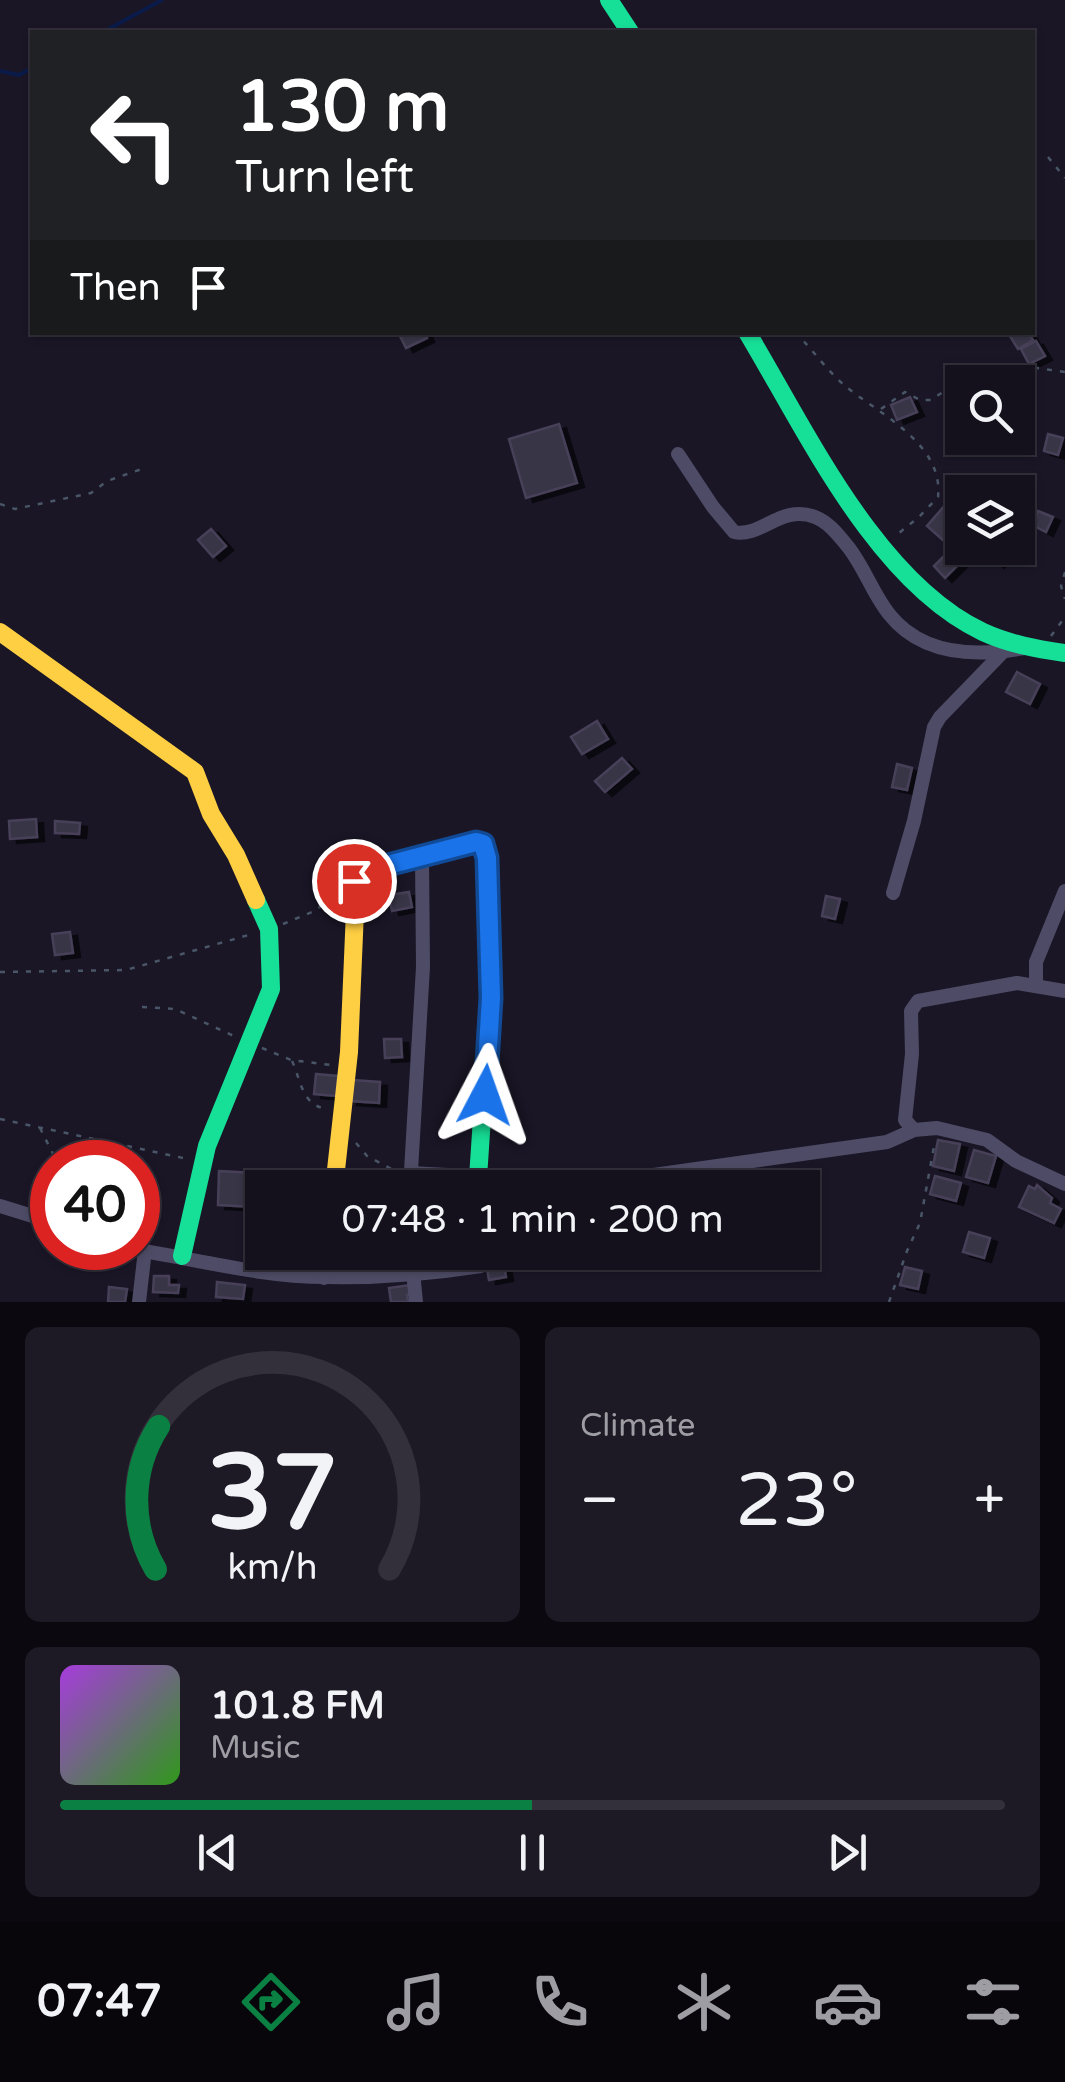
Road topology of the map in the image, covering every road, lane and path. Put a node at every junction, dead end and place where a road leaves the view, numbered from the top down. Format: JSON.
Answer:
{"nodes":[{"id":1,"x":609,"y":0,"type":"edge"},
{"id":2,"x":629,"y":30,"type":"edge"},
{"id":3,"x":1048,"y":157,"type":"dead end"},
{"id":4,"x":1065,"y":178,"type":"edge"},
{"id":5,"x":749,"y":335,"type":"edge"},
{"id":6,"x":798,"y":335,"type":"edge"},
{"id":7,"x":1065,"y":372,"type":"edge"},
{"id":8,"x":880,"y":409,"type":"junction"},
{"id":9,"x":678,"y":454,"type":"dead end"},
{"id":10,"x":142,"y":469,"type":"dead end"},
{"id":11,"x":0,"y":504,"type":"edge"},
{"id":12,"x":880,"y":546,"type":"junction"},
{"id":13,"x":1065,"y":572,"type":"edge"},
{"id":14,"x":1065,"y":599,"type":"edge"},
{"id":15,"x":1065,"y":617,"type":"edge"},
{"id":16,"x":0,"y":632,"type":"edge"},
{"id":17,"x":1036,"y":648,"type":"junction"},
{"id":18,"x":1003,"y":652,"type":"junction"},
{"id":19,"x":1065,"y":653,"type":"edge"},
{"id":20,"x":422,"y":857,"type":"junction"},
{"id":21,"x":351,"y":885,"type":"junction"},
{"id":22,"x":1065,"y":891,"type":"edge"},
{"id":23,"x":894,"y":893,"type":"dead end"},
{"id":24,"x":268,"y":930,"type":"junction"},
{"id":25,"x":0,"y":972,"type":"edge"},
{"id":26,"x":1036,"y":984,"type":"junction"},
{"id":27,"x":1065,"y":992,"type":"edge"},
{"id":28,"x":142,"y":1006,"type":"dead end"},
{"id":29,"x":249,"y":1043,"type":"junction"},
{"id":30,"x":291,"y":1060,"type":"junction"},
{"id":31,"x":347,"y":1067,"type":"junction"},
{"id":32,"x":0,"y":1119,"type":"edge"},
{"id":33,"x":341,"y":1120,"type":"junction"},
{"id":34,"x":40,"y":1128,"type":"junction"},
{"id":35,"x":937,"y":1128,"type":"junction"},
{"id":36,"x":914,"y":1130,"type":"junction"},
{"id":37,"x":46,"y":1140,"type":"edge"},
{"id":38,"x":204,"y":1163,"type":"junction"},
{"id":39,"x":336,"y":1170,"type":"edge"},
{"id":40,"x":395,"y":1170,"type":"edge"},
{"id":41,"x":411,"y":1170,"type":"edge"},
{"id":42,"x":479,"y":1170,"type":"edge"},
{"id":43,"x":683,"y":1170,"type":"edge"},
{"id":44,"x":1065,"y":1184,"type":"edge"},
{"id":45,"x":0,"y":1206,"type":"edge"},
{"id":46,"x":30,"y":1215,"type":"edge"},
{"id":47,"x":160,"y":1252,"type":"edge"},
{"id":48,"x":182,"y":1256,"type":"junction"},
{"id":49,"x":143,"y":1270,"type":"edge"},
{"id":50,"x":325,"y":1270,"type":"edge"},
{"id":51,"x":412,"y":1270,"type":"edge"},
{"id":52,"x":446,"y":1270,"type":"edge"},
{"id":53,"x":412,"y":1274,"type":"junction"},
{"id":54,"x":324,"y":1278,"type":"junction"},
{"id":55,"x":139,"y":1302,"type":"edge"},
{"id":56,"x":416,"y":1302,"type":"edge"},
{"id":57,"x":889,"y":1302,"type":"edge"}],
"edges":[{"from":1,"to":2,"type":"street"},
{"from":3,"to":4,"type":"path"},
{"from":5,"to":12,"type":"street"},
{"from":6,"to":8,"type":"path"},
{"from":7,"to":8,"type":"path"},
{"from":8,"to":12,"type":"path"},
{"from":9,"to":18,"type":"street"},
{"from":10,"to":11,"type":"path"},
{"from":12,"to":17,"type":"street"},
{"from":13,"to":14,"type":"path"},
{"from":15,"to":17,"type":"path"},
{"from":16,"to":24,"type":"street"},
{"from":17,"to":18,"type":"street"},
{"from":17,"to":19,"type":"street"},
{"from":18,"to":23,"type":"street"},
{"from":20,"to":21,"type":"street"},
{"from":20,"to":41,"type":"street"},
{"from":20,"to":42,"type":"street"},
{"from":21,"to":24,"type":"path"},
{"from":21,"to":31,"type":"street"},
{"from":22,"to":26,"type":"street"},
{"from":24,"to":25,"type":"path"},
{"from":24,"to":29,"type":"street"},
{"from":26,"to":27,"type":"street"},
{"from":26,"to":36,"type":"street"},
{"from":28,"to":29,"type":"path"},
{"from":29,"to":30,"type":"path"},
{"from":29,"to":38,"type":"street"},
{"from":30,"to":31,"type":"path"},
{"from":30,"to":33,"type":"path"},
{"from":31,"to":33,"type":"street"},
{"from":32,"to":34,"type":"path"},
{"from":33,"to":39,"type":"street"},
{"from":33,"to":40,"type":"path"},
{"from":34,"to":37,"type":"path"},
{"from":34,"to":38,"type":"path"},
{"from":35,"to":36,"type":"street"},
{"from":35,"to":44,"type":"street"},
{"from":35,"to":57,"type":"path"},
{"from":36,"to":43,"type":"street"},
{"from":38,"to":48,"type":"street"},
{"from":45,"to":46,"type":"street"},
{"from":47,"to":48,"type":"street"},
{"from":48,"to":54,"type":"street"},
{"from":49,"to":55,"type":"street"},
{"from":50,"to":54,"type":"street"},
{"from":51,"to":53,"type":"street"},
{"from":52,"to":53,"type":"street"},
{"from":53,"to":54,"type":"street"},
{"from":53,"to":56,"type":"street"}]}
